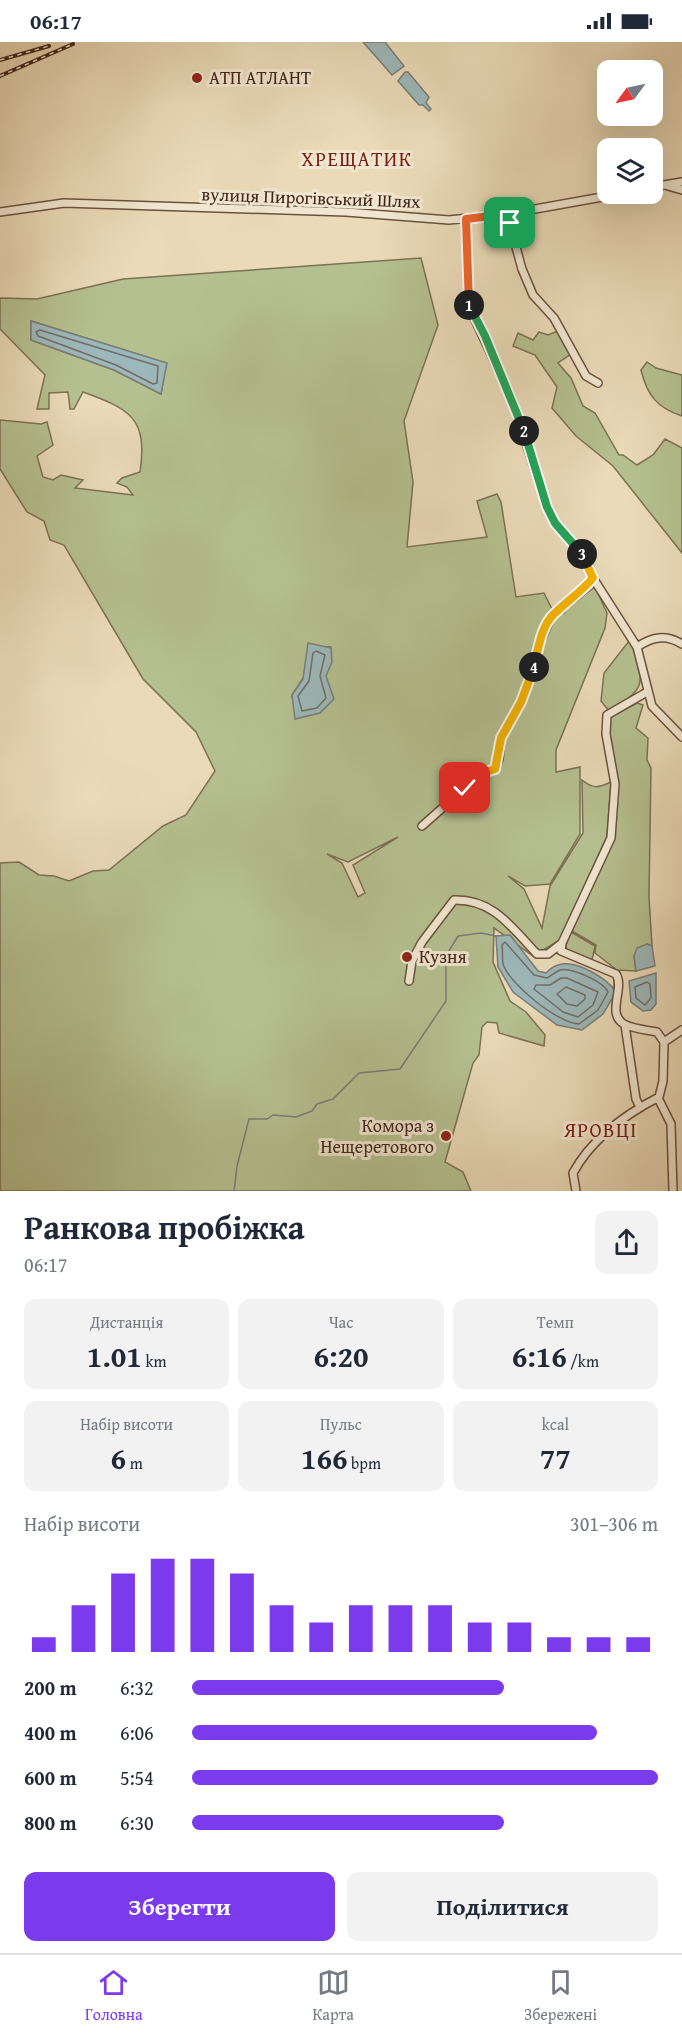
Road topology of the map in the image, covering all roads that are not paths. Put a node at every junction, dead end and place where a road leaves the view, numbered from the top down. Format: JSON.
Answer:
{"nodes":[{"id":1,"x":682,"y":182,"type":"edge"},
{"id":2,"x":665,"y":185,"type":"joint"},
{"id":3,"x":682,"y":189,"type":"edge"},
{"id":4,"x":597,"y":198,"type":"edge"},
{"id":5,"x":0,"y":212,"type":"edge"},
{"id":6,"x":507,"y":214,"type":"junction"},
{"id":7,"x":466,"y":219,"type":"junction"},
{"id":8,"x":598,"y":383,"type":"dead end"},
{"id":9,"x":593,"y":578,"type":"junction"},
{"id":10,"x":682,"y":644,"type":"edge"},
{"id":11,"x":637,"y":646,"type":"junction"},
{"id":12,"x":648,"y":692,"type":"junction"},
{"id":13,"x":682,"y":737,"type":"edge"},
{"id":14,"x":422,"y":825,"type":"dead end"},
{"id":15,"x":559,"y":948,"type":"junction"},
{"id":16,"x":409,"y":981,"type":"dead end"},
{"id":17,"x":625,"y":1024,"type":"junction"},
{"id":18,"x":682,"y":1030,"type":"edge"},
{"id":19,"x":664,"y":1042,"type":"junction"},
{"id":20,"x":658,"y":1098,"type":"junction"},
{"id":21,"x":640,"y":1107,"type":"junction"},
{"id":22,"x":576,"y":1191,"type":"edge"},
{"id":23,"x":673,"y":1191,"type":"edge"}],
"edges":[{"from":1,"to":2,"type":"street"},
{"from":2,"to":3,"type":"street"},
{"from":4,"to":6,"type":"street","name":"вулиця Пирогівський Шлях"},
{"from":5,"to":7,"type":"street","name":"вулиця Пирогівський Шлях"},
{"from":6,"to":7,"type":"street","name":"вулиця Пирогівський Шлях"},
{"from":6,"to":8,"type":"street"},
{"from":7,"to":9,"type":"street"},
{"from":9,"to":11,"type":"street"},
{"from":9,"to":14,"type":"street"},
{"from":10,"to":11,"type":"street"},
{"from":11,"to":12,"type":"street"},
{"from":12,"to":13,"type":"street"},
{"from":12,"to":15,"type":"street"},
{"from":15,"to":16,"type":"street"},
{"from":15,"to":17,"type":"street"},
{"from":17,"to":19,"type":"street"},
{"from":17,"to":21,"type":"street"},
{"from":18,"to":19,"type":"street"},
{"from":19,"to":20,"type":"street"},
{"from":20,"to":21,"type":"street"},
{"from":20,"to":23,"type":"street"},
{"from":21,"to":22,"type":"street"}]}
